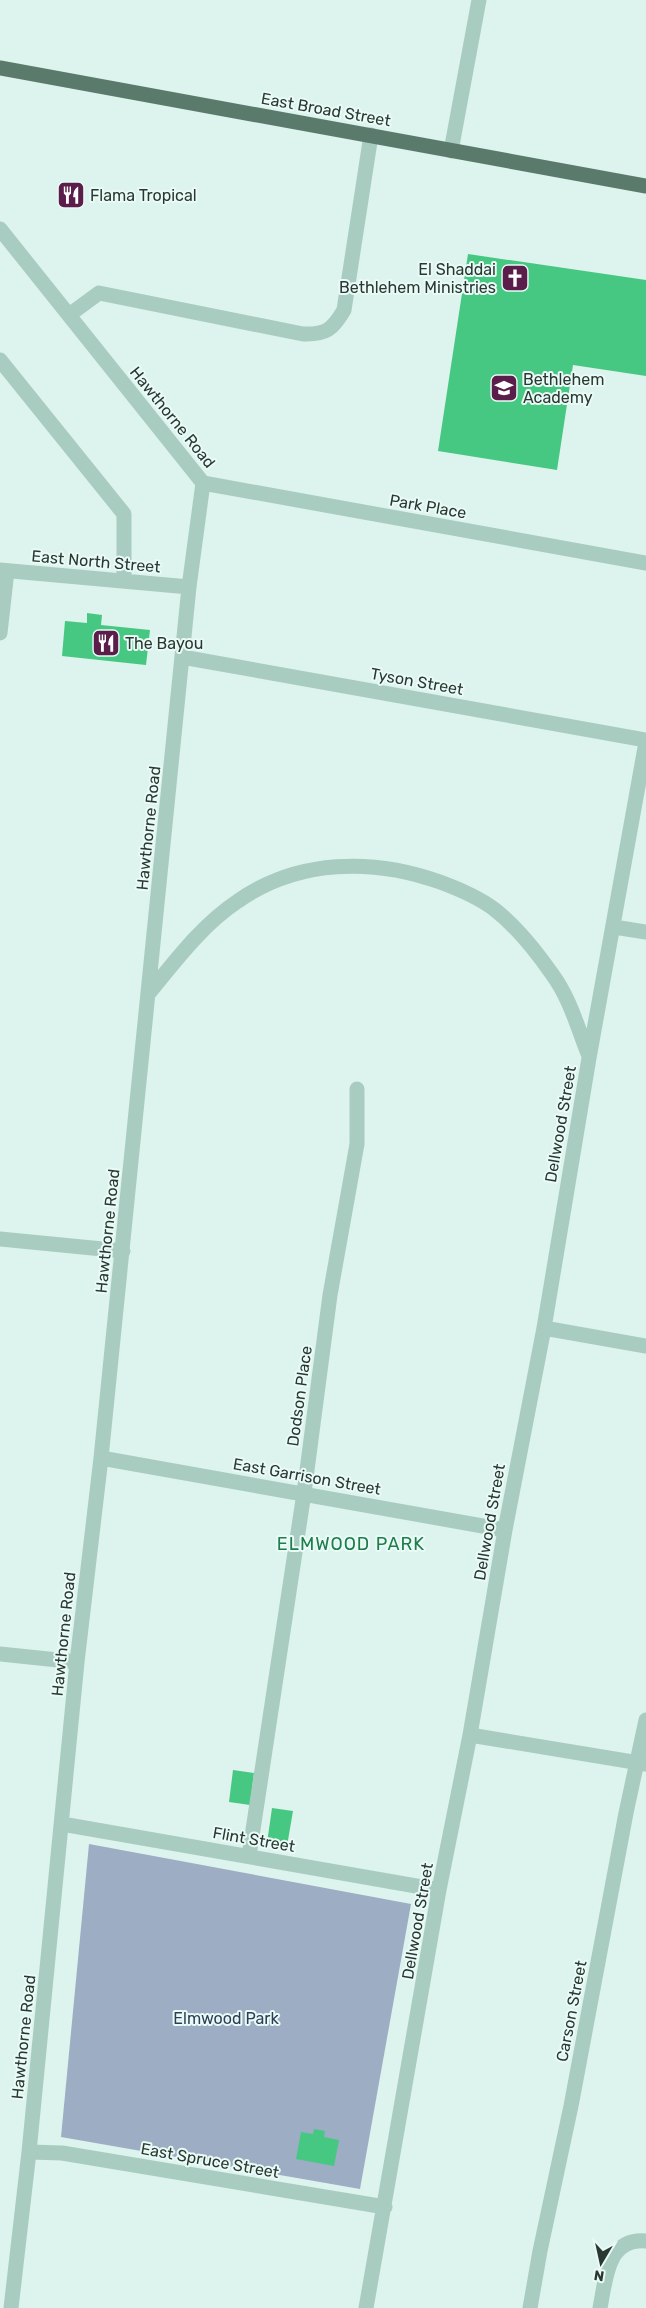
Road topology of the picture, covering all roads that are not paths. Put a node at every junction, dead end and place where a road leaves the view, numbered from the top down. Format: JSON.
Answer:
{"nodes":[{"id":1,"x":479,"y":0,"type":"edge"},
{"id":2,"x":0,"y":68,"type":"edge"},
{"id":3,"x":371,"y":135,"type":"junction"},
{"id":4,"x":451,"y":151,"type":"junction"},
{"id":5,"x":646,"y":186,"type":"edge"},
{"id":6,"x":0,"y":229,"type":"edge"},
{"id":7,"x":69,"y":315,"type":"junction"},
{"id":8,"x":0,"y":360,"type":"edge"},
{"id":9,"x":203,"y":483,"type":"junction"},
{"id":10,"x":646,"y":563,"type":"edge"},
{"id":11,"x":3,"y":570,"type":"edge"},
{"id":12,"x":124,"y":581,"type":"junction"},
{"id":13,"x":189,"y":586,"type":"junction"},
{"id":14,"x":0,"y":633,"type":"edge"},
{"id":15,"x":182,"y":657,"type":"junction"},
{"id":16,"x":646,"y":741,"type":"edge"},
{"id":17,"x":614,"y":927,"type":"junction"},
{"id":18,"x":646,"y":932,"type":"edge"},
{"id":19,"x":149,"y":992,"type":"junction"},
{"id":20,"x":589,"y":1058,"type":"junction"},
{"id":21,"x":357,"y":1089,"type":"dead end"},
{"id":22,"x":0,"y":1239,"type":"edge"},
{"id":23,"x":123,"y":1251,"type":"junction"},
{"id":24,"x":544,"y":1328,"type":"junction"},
{"id":25,"x":646,"y":1346,"type":"edge"},
{"id":26,"x":102,"y":1458,"type":"junction"},
{"id":27,"x":304,"y":1493,"type":"junction"},
{"id":28,"x":505,"y":1530,"type":"junction"},
{"id":29,"x":0,"y":1654,"type":"edge"},
{"id":30,"x":77,"y":1662,"type":"junction"},
{"id":31,"x":646,"y":1720,"type":"edge"},
{"id":32,"x":470,"y":1735,"type":"junction"},
{"id":33,"x":642,"y":1764,"type":"edge"},
{"id":34,"x":62,"y":1824,"type":"junction"},
{"id":35,"x":249,"y":1856,"type":"junction"},
{"id":36,"x":439,"y":1890,"type":"junction"},
{"id":37,"x":29,"y":2152,"type":"junction"},
{"id":38,"x":385,"y":2207,"type":"junction"},
{"id":39,"x":646,"y":2241,"type":"edge"},
{"id":40,"x":8,"y":2307,"type":"edge"},
{"id":41,"x":366,"y":2308,"type":"edge"},
{"id":42,"x":530,"y":2308,"type":"edge"},
{"id":43,"x":600,"y":2308,"type":"edge"}],
"edges":[{"from":1,"to":4,"type":"street"},
{"from":2,"to":3,"type":"main road","name":"East Broad Street"},
{"from":3,"to":4,"type":"main road","name":"East Broad Street"},
{"from":3,"to":7,"type":"street"},
{"from":4,"to":5,"type":"main road","name":"East Broad Street"},
{"from":6,"to":7,"type":"street","name":"Hawthorne Road"},
{"from":7,"to":9,"type":"street","name":"Hawthorne Road"},
{"from":8,"to":12,"type":"street"},
{"from":9,"to":10,"type":"street","name":"Park Place"},
{"from":9,"to":13,"type":"street","name":"Hawthorne Road"},
{"from":11,"to":12,"type":"street","name":"East North Street"},
{"from":11,"to":14,"type":"street"},
{"from":12,"to":13,"type":"street","name":"East North Street"},
{"from":13,"to":15,"type":"street","name":"Hawthorne Road"},
{"from":15,"to":16,"type":"street","name":"Tyson Street"},
{"from":15,"to":19,"type":"street","name":"Hawthorne Road"},
{"from":16,"to":17,"type":"street","name":"Dellwood Street"},
{"from":17,"to":18,"type":"street"},
{"from":17,"to":20,"type":"street","name":"Dellwood Street"},
{"from":19,"to":20,"type":"street"},
{"from":19,"to":23,"type":"street","name":"Hawthorne Road"},
{"from":20,"to":24,"type":"street","name":"Dellwood Street"},
{"from":21,"to":27,"type":"street","name":"Dodson Place"},
{"from":22,"to":23,"type":"street"},
{"from":23,"to":26,"type":"street","name":"Hawthorne Road"},
{"from":24,"to":25,"type":"street"},
{"from":24,"to":28,"type":"street","name":"Dellwood Street"},
{"from":26,"to":27,"type":"street","name":"East Garrison Street"},
{"from":26,"to":30,"type":"street","name":"Hawthorne Road"},
{"from":27,"to":28,"type":"street","name":"East Garrison Street"},
{"from":27,"to":35,"type":"street","name":"Dodson Place"},
{"from":28,"to":32,"type":"street","name":"Dellwood Street"},
{"from":29,"to":30,"type":"street"},
{"from":30,"to":34,"type":"street","name":"Hawthorne Road"},
{"from":31,"to":33,"type":"street","name":"Carson Street"},
{"from":32,"to":33,"type":"street"},
{"from":32,"to":36,"type":"street","name":"Dellwood Street"},
{"from":33,"to":42,"type":"street","name":"Carson Street"},
{"from":34,"to":35,"type":"street","name":"Flint Street"},
{"from":34,"to":37,"type":"street","name":"Hawthorne Road"},
{"from":35,"to":36,"type":"street","name":"Flint Street"},
{"from":36,"to":38,"type":"street","name":"Dellwood Street"},
{"from":37,"to":38,"type":"street","name":"East Spruce Street"},
{"from":37,"to":40,"type":"street","name":"Hawthorne Road"},
{"from":38,"to":41,"type":"street","name":"Dellwood Street"},
{"from":39,"to":43,"type":"street"}]}
